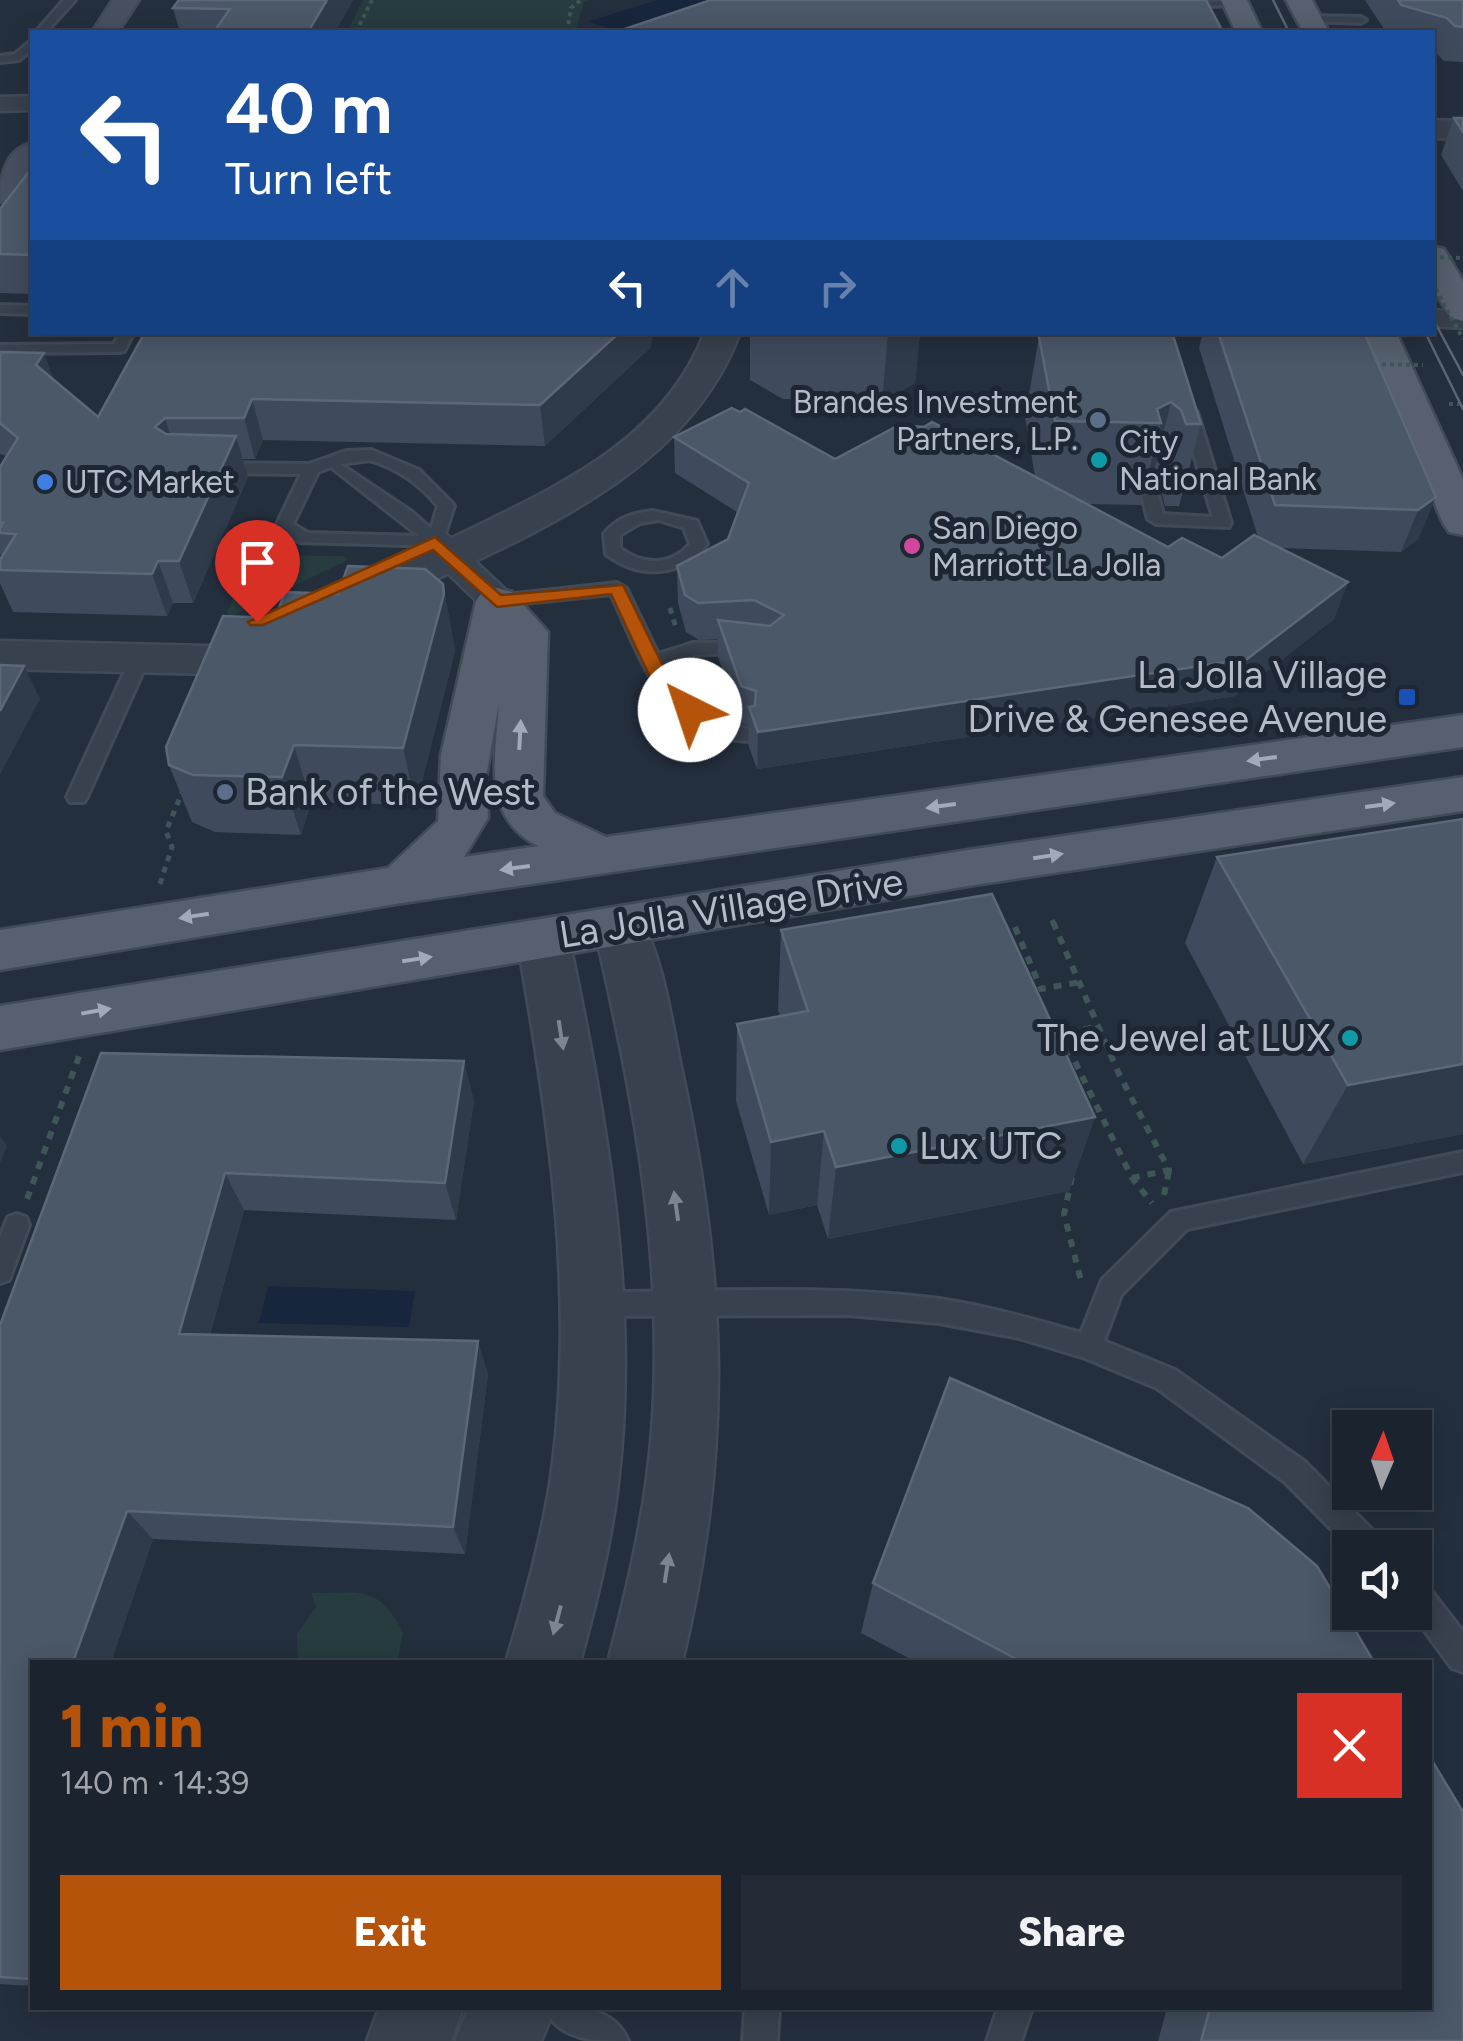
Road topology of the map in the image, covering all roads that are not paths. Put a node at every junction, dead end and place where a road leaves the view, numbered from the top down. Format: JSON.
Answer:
{"nodes":[{"id":1,"x":70,"y":0,"type":"edge"},
{"id":2,"x":126,"y":0,"type":"edge"},
{"id":3,"x":1234,"y":1,"type":"edge"},
{"id":4,"x":1165,"y":4,"type":"edge"},
{"id":5,"x":1308,"y":17,"type":"edge"},
{"id":6,"x":1361,"y":20,"type":"dead end"},
{"id":7,"x":44,"y":30,"type":"edge"},
{"id":8,"x":106,"y":30,"type":"edge"},
{"id":9,"x":1248,"y":30,"type":"edge"},
{"id":10,"x":30,"y":45,"type":"edge"},
{"id":11,"x":0,"y":59,"type":"edge"},
{"id":12,"x":30,"y":103,"type":"edge"},
{"id":13,"x":0,"y":104,"type":"edge"},
{"id":14,"x":1435,"y":129,"type":"edge"},
{"id":15,"x":1463,"y":130,"type":"edge"},
{"id":16,"x":30,"y":155,"type":"edge"},
{"id":17,"x":0,"y":194,"type":"edge"},
{"id":18,"x":1435,"y":261,"type":"edge"},
{"id":19,"x":0,"y":309,"type":"edge"},
{"id":20,"x":30,"y":310,"type":"edge"},
{"id":21,"x":1463,"y":310,"type":"edge"},
{"id":22,"x":1435,"y":318,"type":"edge"},
{"id":23,"x":1463,"y":320,"type":"edge"},
{"id":24,"x":126,"y":335,"type":"edge"},
{"id":25,"x":1372,"y":344,"type":"edge"},
{"id":26,"x":0,"y":349,"type":"edge"},
{"id":27,"x":705,"y":349,"type":"edge"},
{"id":28,"x":1182,"y":390,"type":"edge"},
{"id":29,"x":199,"y":467,"type":"edge"},
{"id":30,"x":338,"y":468,"type":"dead end"},
{"id":31,"x":311,"y":469,"type":"junction"},
{"id":32,"x":1149,"y":492,"type":"edge"},
{"id":33,"x":1463,"y":523,"type":"edge"},
{"id":34,"x":443,"y":549,"type":"junction"},
{"id":35,"x":636,"y":565,"type":"junction"},
{"id":36,"x":617,"y":588,"type":"junction"},
{"id":37,"x":497,"y":601,"type":"junction"},
{"id":38,"x":770,"y":652,"type":"edge"},
{"id":39,"x":0,"y":654,"type":"edge"},
{"id":40,"x":672,"y":656,"type":"junction"},
{"id":41,"x":741,"y":657,"type":"edge"},
{"id":42,"x":151,"y":658,"type":"junction"},
{"id":43,"x":652,"y":662,"type":"junction"},
{"id":44,"x":1463,"y":731,"type":"edge"},
{"id":45,"x":745,"y":735,"type":"dead end"},
{"id":46,"x":1463,"y":794,"type":"edge"},
{"id":47,"x":77,"y":797,"type":"dead end"},
{"id":48,"x":602,"y":856,"type":"junction"},
{"id":49,"x":402,"y":884,"type":"junction"},
{"id":50,"x":620,"y":927,"type":"junction"},
{"id":51,"x":544,"y":939,"type":"junction"},
{"id":52,"x":0,"y":950,"type":"edge"},
{"id":53,"x":0,"y":1028,"type":"edge"},
{"id":54,"x":1463,"y":1162,"type":"edge"},
{"id":55,"x":17,"y":1225,"type":"road end"},
{"id":56,"x":0,"y":1272,"type":"edge"},
{"id":57,"x":685,"y":1303,"type":"junction"},
{"id":58,"x":595,"y":1304,"type":"junction"},
{"id":59,"x":1088,"y":1347,"type":"junction"},
{"id":60,"x":1352,"y":1530,"type":"edge"},
{"id":61,"x":1432,"y":1615,"type":"edge"},
{"id":62,"x":1463,"y":1657,"type":"edge"},
{"id":63,"x":544,"y":1660,"type":"edge"},
{"id":64,"x":646,"y":1660,"type":"edge"},
{"id":65,"x":420,"y":2010,"type":"edge"},
{"id":66,"x":512,"y":2010,"type":"edge"},
{"id":67,"x":565,"y":2010,"type":"edge"},
{"id":68,"x":762,"y":2010,"type":"edge"},
{"id":69,"x":1014,"y":2010,"type":"edge"},
{"id":70,"x":409,"y":2041,"type":"edge"},
{"id":71,"x":497,"y":2041,"type":"edge"},
{"id":72,"x":611,"y":2041,"type":"edge"},
{"id":73,"x":760,"y":2041,"type":"edge"},
{"id":74,"x":1004,"y":2041,"type":"edge"}],
"edges":[{"from":1,"to":7,"type":"lane"},
{"from":2,"to":8,"type":"main road"},
{"from":3,"to":4,"type":"lane"},
{"from":3,"to":9,"type":"main road"},
{"from":5,"to":6,"type":"lane"},
{"from":10,"to":11,"type":"lane"},
{"from":12,"to":13,"type":"street"},
{"from":14,"to":15,"type":"street"},
{"from":16,"to":17,"type":"main road"},
{"from":18,"to":21,"type":"main road"},
{"from":19,"to":20,"type":"lane"},
{"from":22,"to":23,"type":"street"},
{"from":24,"to":26,"type":"lane"},
{"from":25,"to":33,"type":"main road"},
{"from":27,"to":34,"type":"street"},
{"from":28,"to":32,"type":"lane"},
{"from":29,"to":31,"type":"lane"},
{"from":30,"to":34,"type":"lane"},
{"from":31,"to":34,"type":"lane"},
{"from":31,"to":34,"type":"lane"},
{"from":34,"to":37,"type":"street"},
{"from":34,"to":42,"type":"street"},
{"from":35,"to":35,"type":"lane"},
{"from":35,"to":36,"type":"lane"},
{"from":36,"to":37,"type":"lane"},
{"from":36,"to":43,"type":"lane"},
{"from":48,"to":37,"type":"main road","one_way":true},
{"from":37,"to":49,"type":"main road"},
{"from":38,"to":40,"type":"lane"},
{"from":39,"to":42,"type":"street"},
{"from":40,"to":41,"type":"lane"},
{"from":40,"to":43,"type":"lane"},
{"from":42,"to":47,"type":"lane"},
{"from":43,"to":45,"type":"lane"},
{"from":44,"to":48,"type":"main road","name":"La Jolla Village Drive","one_way":true},
{"from":50,"to":46,"type":"main road","name":"La Jolla Village Drive","one_way":true},
{"from":48,"to":49,"type":"main road","name":"La Jolla Village Drive","one_way":true},
{"from":49,"to":52,"type":"main road","name":"La Jolla Village Drive","one_way":true},
{"from":50,"to":51,"type":"main road","name":"La Jolla Village Drive"},
{"from":57,"to":50,"type":"street","one_way":true},
{"from":53,"to":51,"type":"main road","name":"La Jolla Village Drive","one_way":true},
{"from":51,"to":58,"type":"street","one_way":true},
{"from":54,"to":59,"type":"lane"},
{"from":55,"to":56,"type":"lane"},
{"from":57,"to":58,"type":"lane"},
{"from":57,"to":59,"type":"lane"},
{"from":64,"to":57,"type":"street","one_way":true},
{"from":58,"to":63,"type":"street","one_way":true},
{"from":59,"to":60,"type":"lane"},
{"from":61,"to":62,"type":"lane"},
{"from":65,"to":70,"type":"street"},
{"from":66,"to":71,"type":"street"},
{"from":67,"to":72,"type":"lane"},
{"from":68,"to":73,"type":"lane"},
{"from":69,"to":74,"type":"lane"}]}
